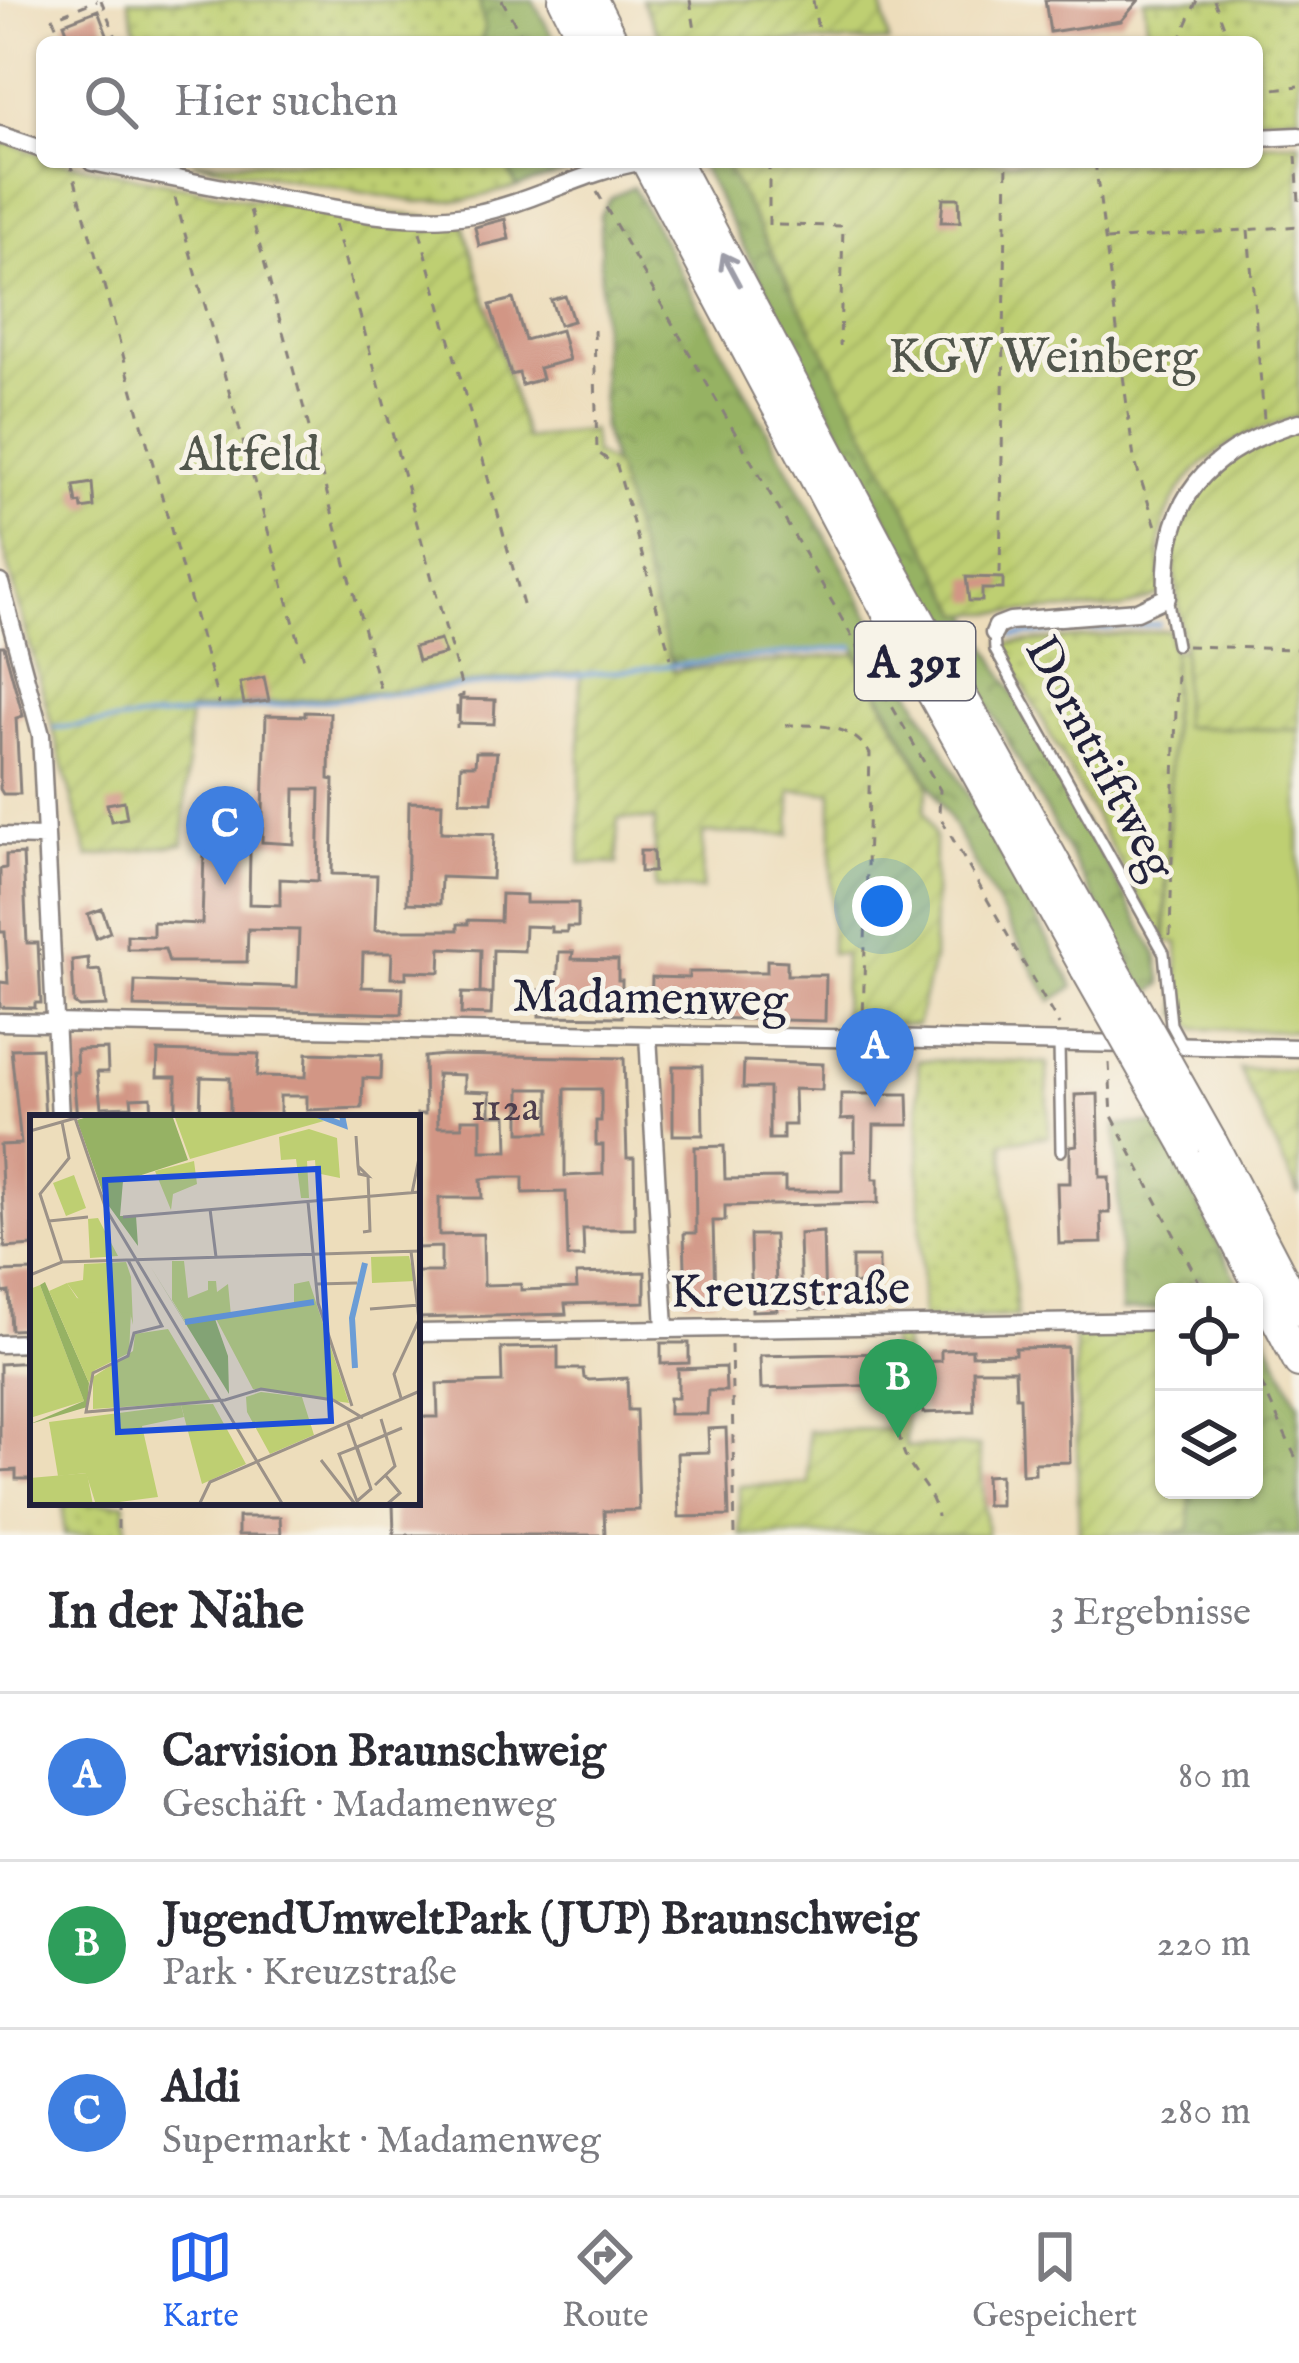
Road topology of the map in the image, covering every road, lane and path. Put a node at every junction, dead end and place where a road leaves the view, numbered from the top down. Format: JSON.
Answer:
{"nodes":[{"id":1,"x":99,"y":0,"type":"edge"},
{"id":2,"x":502,"y":0,"type":"edge"},
{"id":3,"x":564,"y":0,"type":"edge"},
{"id":4,"x":592,"y":0,"type":"edge"},
{"id":5,"x":689,"y":0,"type":"edge"},
{"id":6,"x":813,"y":0,"type":"edge"},
{"id":7,"x":1197,"y":0,"type":"edge"},
{"id":8,"x":1214,"y":0,"type":"edge"},
{"id":9,"x":60,"y":36,"type":"edge"},
{"id":10,"x":116,"y":36,"type":"edge"},
{"id":11,"x":521,"y":36,"type":"edge"},
{"id":12,"x":582,"y":36,"type":"edge"},
{"id":13,"x":611,"y":36,"type":"edge"},
{"id":14,"x":696,"y":36,"type":"edge"},
{"id":15,"x":819,"y":36,"type":"edge"},
{"id":16,"x":1181,"y":36,"type":"edge"},
{"id":17,"x":1228,"y":36,"type":"edge"},
{"id":18,"x":1299,"y":86,"type":"edge"},
{"id":19,"x":1263,"y":90,"type":"edge"},
{"id":20,"x":0,"y":135,"type":"edge"},
{"id":21,"x":1297,"y":136,"type":"edge"},
{"id":22,"x":1263,"y":138,"type":"edge"},
{"id":23,"x":36,"y":147,"type":"edge"},
{"id":24,"x":72,"y":168,"type":"edge"},
{"id":25,"x":123,"y":168,"type":"edge"},
{"id":26,"x":620,"y":168,"type":"edge"},
{"id":27,"x":769,"y":168,"type":"edge"},
{"id":28,"x":1007,"y":168,"type":"edge"},
{"id":29,"x":1097,"y":168,"type":"edge"},
{"id":30,"x":590,"y":176,"type":"junction"},
{"id":31,"x":675,"y":180,"type":"edge"},
{"id":32,"x":171,"y":184,"type":"dead end"},
{"id":33,"x":247,"y":199,"type":"dead end"},
{"id":34,"x":1299,"y":200,"type":"edge"},
{"id":35,"x":332,"y":213,"type":"dead end"},
{"id":36,"x":417,"y":220,"type":"junction"},
{"id":37,"x":1299,"y":226,"type":"edge"},
{"id":38,"x":1249,"y":230,"type":"junction"},
{"id":39,"x":1105,"y":240,"type":"junction"},
{"id":40,"x":594,"y":330,"type":"dead end"},
{"id":41,"x":840,"y":346,"type":"dead end"},
{"id":42,"x":1299,"y":422,"type":"edge"},
{"id":43,"x":1266,"y":432,"type":"junction"},
{"id":44,"x":1167,"y":547,"type":"junction"},
{"id":45,"x":1000,"y":572,"type":"dead end"},
{"id":46,"x":0,"y":583,"type":"edge"},
{"id":47,"x":1167,"y":597,"type":"junction"},
{"id":48,"x":525,"y":612,"type":"dead end"},
{"id":49,"x":994,"y":634,"type":"joint"},
{"id":50,"x":1177,"y":645,"type":"joint"},
{"id":51,"x":1299,"y":649,"type":"edge"},
{"id":52,"x":671,"y":658,"type":"dead end"},
{"id":53,"x":304,"y":663,"type":"dead end"},
{"id":54,"x":1177,"y":671,"type":"dead end"},
{"id":55,"x":380,"y":689,"type":"dead end"},
{"id":56,"x":219,"y":704,"type":"dead end"},
{"id":57,"x":785,"y":725,"type":"dead end"},
{"id":58,"x":457,"y":728,"type":"dead end"},
{"id":59,"x":0,"y":836,"type":"edge"},
{"id":60,"x":45,"y":837,"type":"junction"},
{"id":61,"x":1170,"y":942,"type":"dead end"},
{"id":62,"x":0,"y":1022,"type":"edge"},
{"id":63,"x":863,"y":1022,"type":"dead end"},
{"id":64,"x":55,"y":1024,"type":"junction"},
{"id":65,"x":648,"y":1035,"type":"junction"},
{"id":66,"x":1062,"y":1044,"type":"junction"},
{"id":67,"x":1108,"y":1044,"type":"junction"},
{"id":68,"x":1183,"y":1046,"type":"junction"},
{"id":69,"x":1299,"y":1048,"type":"edge"},
{"id":70,"x":60,"y":1115,"type":"edge"},
{"id":71,"x":1199,"y":1143,"type":"junction"},
{"id":72,"x":1061,"y":1150,"type":"dead end"},
{"id":73,"x":1198,"y":1283,"type":"edge"},
{"id":74,"x":1299,"y":1310,"type":"edge"},
{"id":75,"x":1155,"y":1321,"type":"edge"},
{"id":76,"x":665,"y":1328,"type":"junction"},
{"id":77,"x":730,"y":1328,"type":"junction"},
{"id":78,"x":420,"y":1334,"type":"edge"},
{"id":79,"x":897,"y":1335,"type":"dead end"},
{"id":80,"x":30,"y":1343,"type":"edge"},
{"id":81,"x":0,"y":1344,"type":"edge"},
{"id":82,"x":1299,"y":1362,"type":"edge"},
{"id":83,"x":1263,"y":1387,"type":"edge"},
{"id":84,"x":1299,"y":1465,"type":"edge"},
{"id":85,"x":937,"y":1517,"type":"dead end"},
{"id":86,"x":735,"y":1535,"type":"edge"}],
"edges":[{"from":1,"to":9,"type":"path"},
{"from":1,"to":10,"type":"path"},
{"from":2,"to":11,"type":"path"},
{"from":3,"to":12,"type":"highway"},
{"from":4,"to":13,"type":"highway"},
{"from":5,"to":14,"type":"path"},
{"from":6,"to":15,"type":"path"},
{"from":7,"to":16,"type":"path"},
{"from":8,"to":17,"type":"path"},
{"from":18,"to":19,"type":"path"},
{"from":20,"to":23,"type":"street"},
{"from":21,"to":22,"type":"street"},
{"from":21,"to":34,"type":"path"},
{"from":24,"to":56,"type":"path"},
{"from":25,"to":36,"type":"street"},
{"from":26,"to":30,"type":"street"},
{"from":27,"to":41,"type":"path"},
{"from":28,"to":45,"type":"path"},
{"from":29,"to":39,"type":"path"},
{"from":30,"to":36,"type":"street"},
{"from":30,"to":66,"type":"path"},
{"from":31,"to":71,"type":"highway","number":"A 391","bridge":true},
{"from":32,"to":53,"type":"path"},
{"from":33,"to":55,"type":"path"},
{"from":35,"to":58,"type":"path"},
{"from":36,"to":48,"type":"path"},
{"from":37,"to":38,"type":"path"},
{"from":38,"to":39,"type":"path"},
{"from":38,"to":43,"type":"path"},
{"from":39,"to":44,"type":"path"},
{"from":40,"to":52,"type":"path"},
{"from":42,"to":43,"type":"street"},
{"from":43,"to":44,"type":"street"},
{"from":44,"to":47,"type":"street"},
{"from":46,"to":60,"type":"street"},
{"from":47,"to":49,"type":"street","name":"Dorntriftweg"},
{"from":47,"to":50,"type":"lane"},
{"from":49,"to":68,"type":"lane","name":"Dorntriftweg"},
{"from":50,"to":51,"type":"path"},
{"from":54,"to":61,"type":"path"},
{"from":57,"to":63,"type":"path"},
{"from":59,"to":60,"type":"street"},
{"from":60,"to":64,"type":"street"},
{"from":62,"to":64,"type":"street","name":"Madamenweg"},
{"from":64,"to":65,"type":"street","name":"Madamenweg"},
{"from":64,"to":70,"type":"street"},
{"from":65,"to":66,"type":"street","name":"Madamenweg"},
{"from":65,"to":76,"type":"street"},
{"from":66,"to":67,"type":"street","name":"Madamenweg"},
{"from":66,"to":72,"type":"lane"},
{"from":67,"to":68,"type":"street","name":"Madamenweg"},
{"from":67,"to":73,"type":"path"},
{"from":68,"to":69,"type":"street","name":"Madamenweg"},
{"from":71,"to":74,"type":"highway","number":"A 391"},
{"from":71,"to":82,"type":"highway","number":"A 391"},
{"from":75,"to":77,"type":"street","name":"Kreuzstraße"},
{"from":76,"to":77,"type":"street","name":"Kreuzstraße"},
{"from":76,"to":78,"type":"street","name":"Kreuzstraße"},
{"from":77,"to":86,"type":"path"},
{"from":79,"to":85,"type":"path"},
{"from":80,"to":81,"type":"street"},
{"from":83,"to":84,"type":"path"}]}
